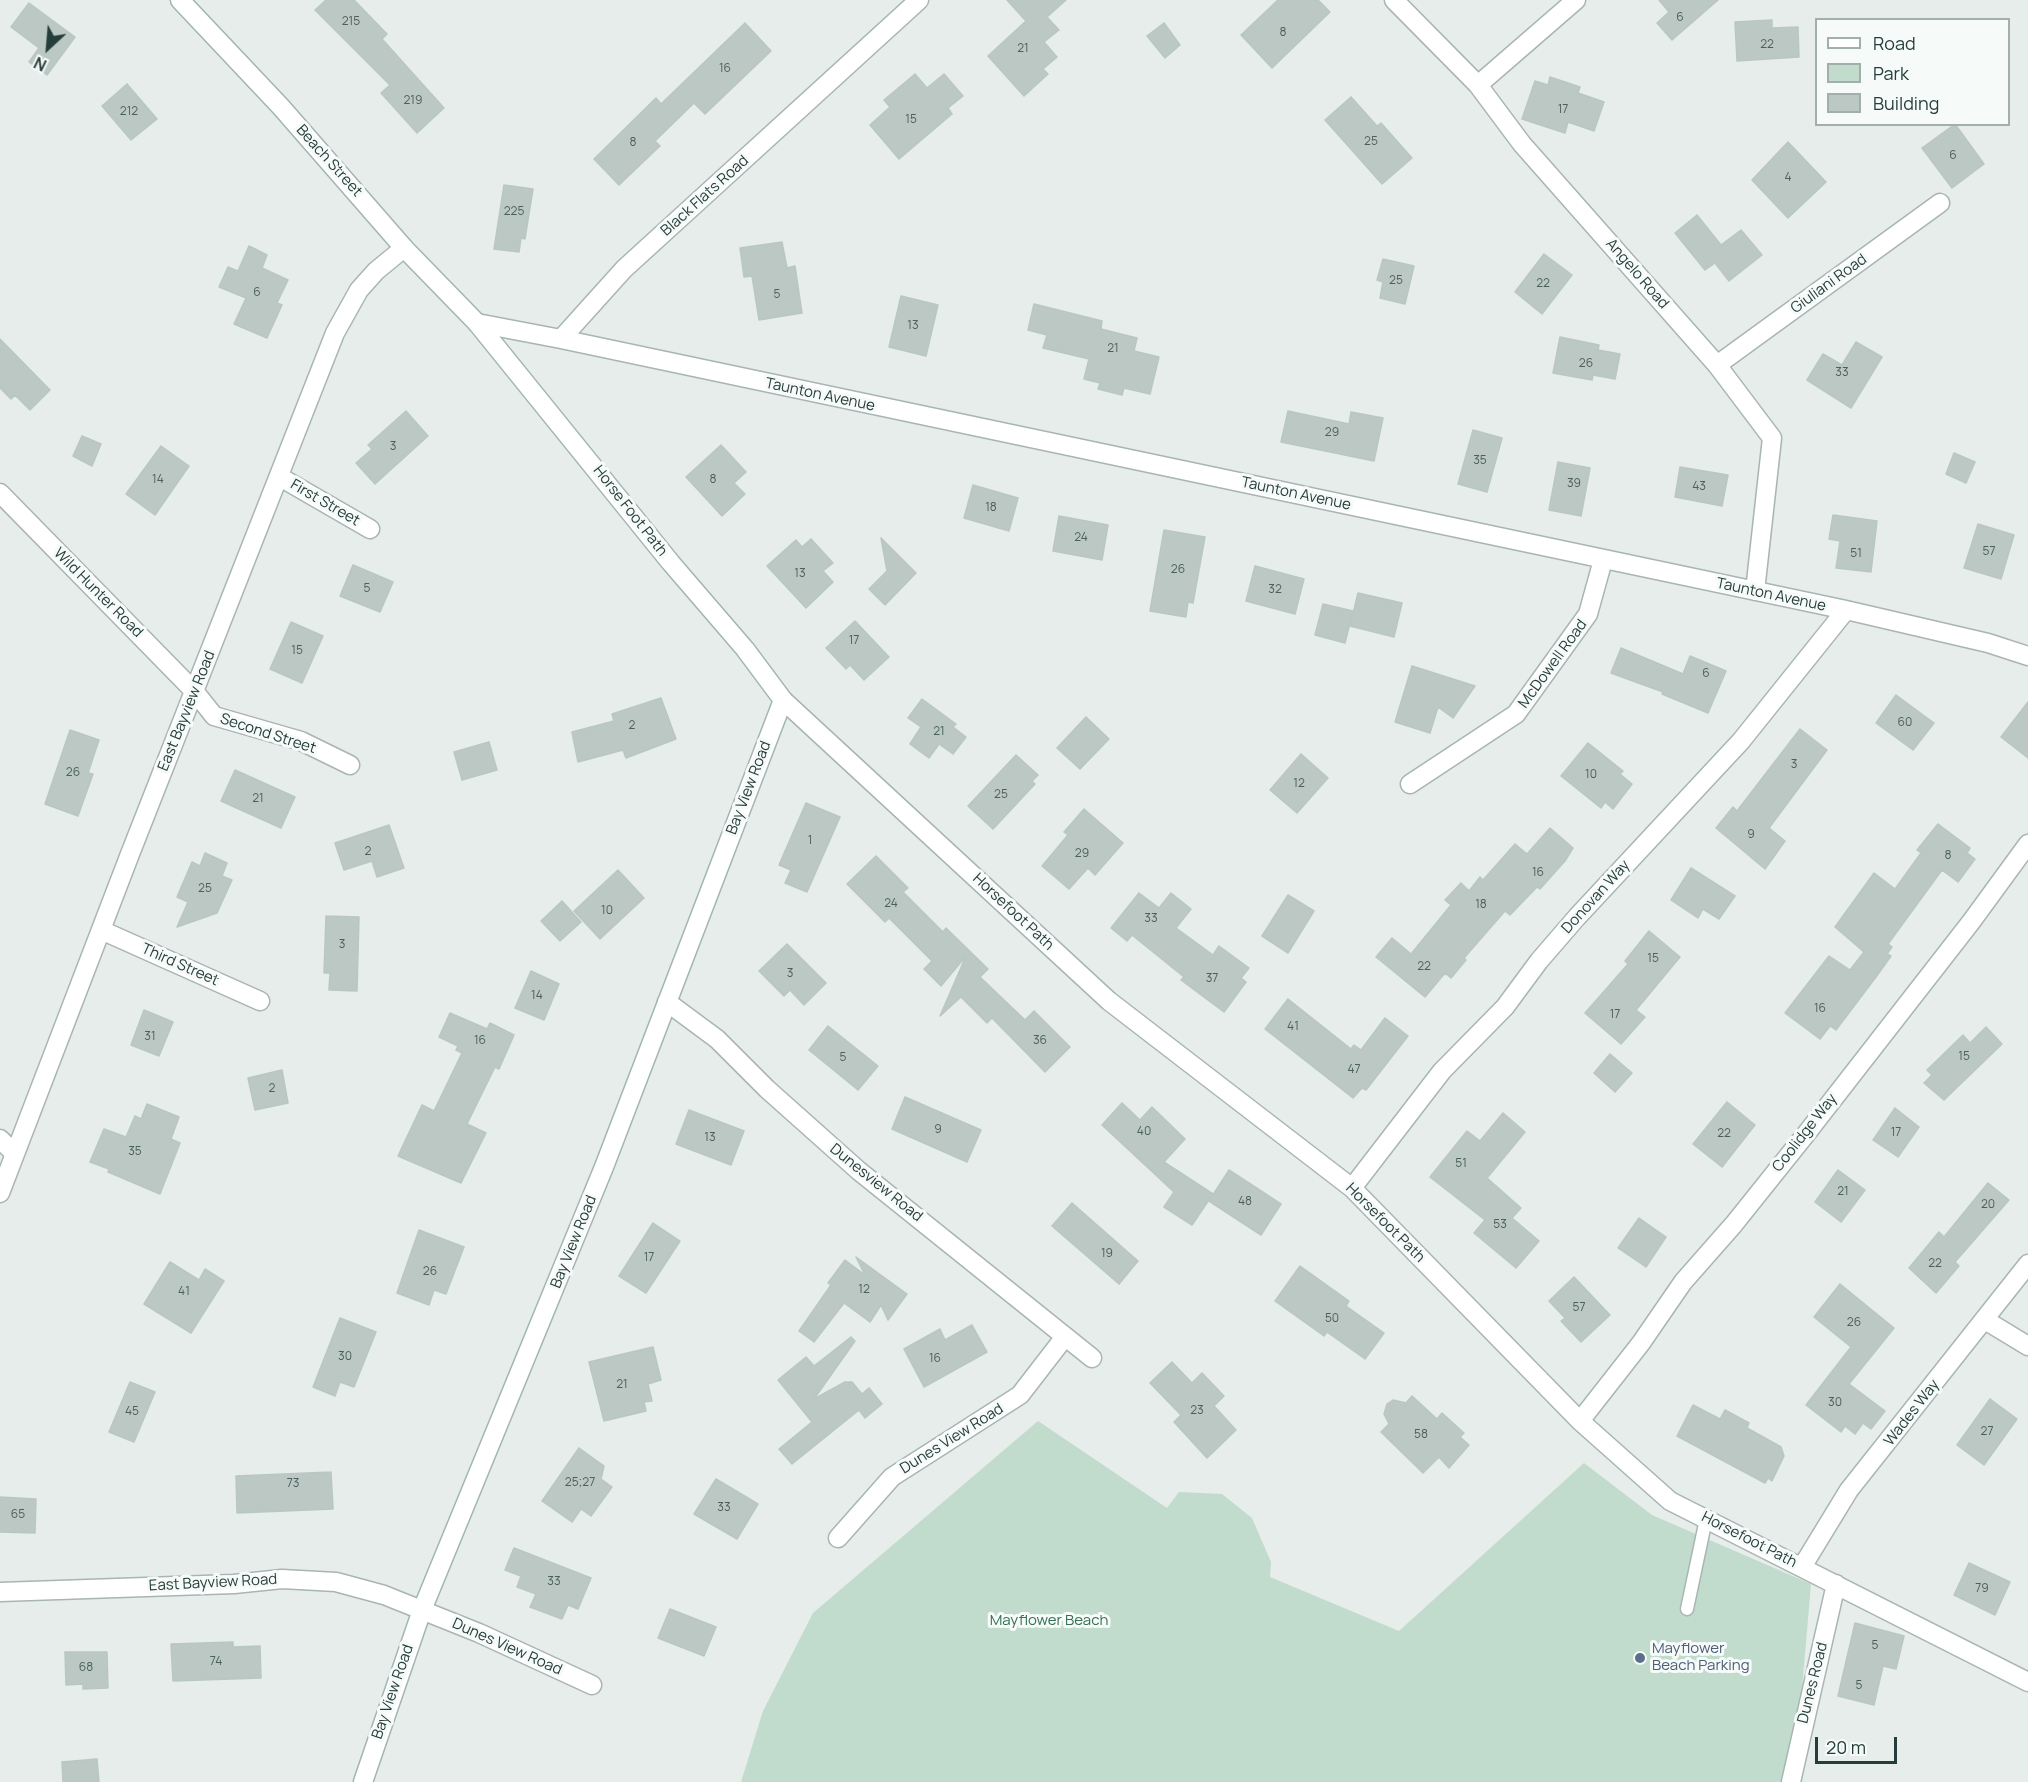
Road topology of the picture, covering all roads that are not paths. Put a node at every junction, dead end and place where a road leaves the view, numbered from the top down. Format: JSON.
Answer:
{"nodes":[{"id":1,"x":180,"y":0,"type":"edge"},
{"id":2,"x":919,"y":0,"type":"edge"},
{"id":3,"x":1394,"y":0,"type":"edge"},
{"id":4,"x":1576,"y":0,"type":"edge"},
{"id":5,"x":1478,"y":85,"type":"junction"},
{"id":6,"x":1940,"y":203,"type":"dead end"},
{"id":7,"x":404,"y":248,"type":"junction"},
{"id":8,"x":477,"y":323,"type":"junction"},
{"id":9,"x":561,"y":339,"type":"junction"},
{"id":10,"x":1717,"y":365,"type":"junction"},
{"id":11,"x":280,"y":477,"type":"junction"},
{"id":12,"x":0,"y":493,"type":"edge"},
{"id":13,"x":370,"y":530,"type":"dead end"},
{"id":14,"x":1603,"y":560,"type":"junction"},
{"id":15,"x":1755,"y":591,"type":"junction"},
{"id":16,"x":1846,"y":610,"type":"junction"},
{"id":17,"x":2028,"y":656,"type":"edge"},
{"id":18,"x":195,"y":692,"type":"junction"},
{"id":19,"x":783,"y":700,"type":"junction"},
{"id":20,"x":350,"y":765,"type":"dead end"},
{"id":21,"x":1410,"y":784,"type":"dead end"},
{"id":22,"x":2028,"y":844,"type":"edge"},
{"id":23,"x":101,"y":930,"type":"junction"},
{"id":24,"x":260,"y":1001,"type":"dead end"},
{"id":25,"x":667,"y":1002,"type":"junction"},
{"id":26,"x":0,"y":1140,"type":"edge"},
{"id":27,"x":15,"y":1154,"type":"junction"},
{"id":28,"x":1352,"y":1188,"type":"junction"},
{"id":29,"x":0,"y":1194,"type":"edge"},
{"id":30,"x":2028,"y":1264,"type":"edge"},
{"id":31,"x":1985,"y":1320,"type":"junction"},
{"id":32,"x":1064,"y":1338,"type":"junction"},
{"id":33,"x":2028,"y":1346,"type":"edge"},
{"id":34,"x":1092,"y":1358,"type":"dead end"},
{"id":35,"x":1580,"y":1421,"type":"junction"},
{"id":36,"x":1706,"y":1519,"type":"junction"},
{"id":37,"x":838,"y":1538,"type":"dead end"},
{"id":38,"x":1802,"y":1567,"type":"junction"},
{"id":39,"x":1836,"y":1584,"type":"junction"},
{"id":40,"x":0,"y":1592,"type":"edge"},
{"id":41,"x":1688,"y":1609,"type":"dead end"},
{"id":42,"x":422,"y":1610,"type":"junction"},
{"id":43,"x":2028,"y":1682,"type":"edge"},
{"id":44,"x":592,"y":1685,"type":"dead end"},
{"id":45,"x":363,"y":1782,"type":"edge"},
{"id":46,"x":1791,"y":1782,"type":"edge"}],
"edges":[{"from":1,"to":7,"type":"street","name":"Beach Street"},
{"from":2,"to":9,"type":"street","name":"Black Flats Road"},
{"from":3,"to":5,"type":"street","name":"Angelo Road"},
{"from":4,"to":5,"type":"street"},
{"from":5,"to":10,"type":"street","name":"Angelo Road"},
{"from":6,"to":10,"type":"street","name":"Giuliani Road"},
{"from":7,"to":8,"type":"street","name":"Beach Street"},
{"from":7,"to":11,"type":"street","name":"East Bayview Road"},
{"from":8,"to":9,"type":"street"},
{"from":8,"to":19,"type":"street","name":"Horse Foot Path"},
{"from":9,"to":14,"type":"street","name":"Taunton Avenue"},
{"from":10,"to":15,"type":"street","name":"Angelo Road"},
{"from":11,"to":13,"type":"street","name":"First Street"},
{"from":11,"to":18,"type":"street","name":"East Bayview Road"},
{"from":12,"to":18,"type":"street","name":"Wild Hunter Road"},
{"from":14,"to":15,"type":"street","name":"Taunton Avenue"},
{"from":14,"to":21,"type":"street","name":"McDowell Road"},
{"from":15,"to":16,"type":"street","name":"Taunton Avenue"},
{"from":16,"to":17,"type":"street","name":"Taunton Avenue"},
{"from":16,"to":28,"type":"street","name":"Donovan Way"},
{"from":18,"to":20,"type":"street","name":"Second Street"},
{"from":18,"to":23,"type":"street","name":"East Bayview Road"},
{"from":19,"to":25,"type":"street","name":"Bay View Road"},
{"from":19,"to":28,"type":"street","name":"Horsefoot Path"},
{"from":22,"to":35,"type":"street","name":"Coolidge Way"},
{"from":23,"to":24,"type":"street","name":"Third Street"},
{"from":23,"to":27,"type":"street","name":"East Bayview Road"},
{"from":25,"to":32,"type":"street","name":"Dunesview Road"},
{"from":25,"to":42,"type":"street","name":"Bay View Road"},
{"from":26,"to":27,"type":"street"},
{"from":27,"to":29,"type":"street","name":"East Bayview Road"},
{"from":28,"to":35,"type":"street","name":"Horsefoot Path"},
{"from":30,"to":31,"type":"street","name":"Wades Way"},
{"from":31,"to":33,"type":"street"},
{"from":31,"to":38,"type":"street","name":"Wades Way"},
{"from":32,"to":34,"type":"street","name":"Dunesview Road"},
{"from":32,"to":37,"type":"street","name":"Dunes View Road"},
{"from":35,"to":36,"type":"street","name":"Horsefoot Path"},
{"from":36,"to":38,"type":"street","name":"Horsefoot Path"},
{"from":36,"to":41,"type":"lane"},
{"from":38,"to":39,"type":"street","name":"Horsefoot Path"},
{"from":39,"to":43,"type":"street","name":"Horsefoot Path"},
{"from":39,"to":46,"type":"street","name":"Dunes Road"},
{"from":40,"to":42,"type":"street","name":"East Bayview Road"},
{"from":42,"to":44,"type":"street","name":"Dunes View Road"},
{"from":42,"to":45,"type":"street","name":"Bay View Road"}]}
